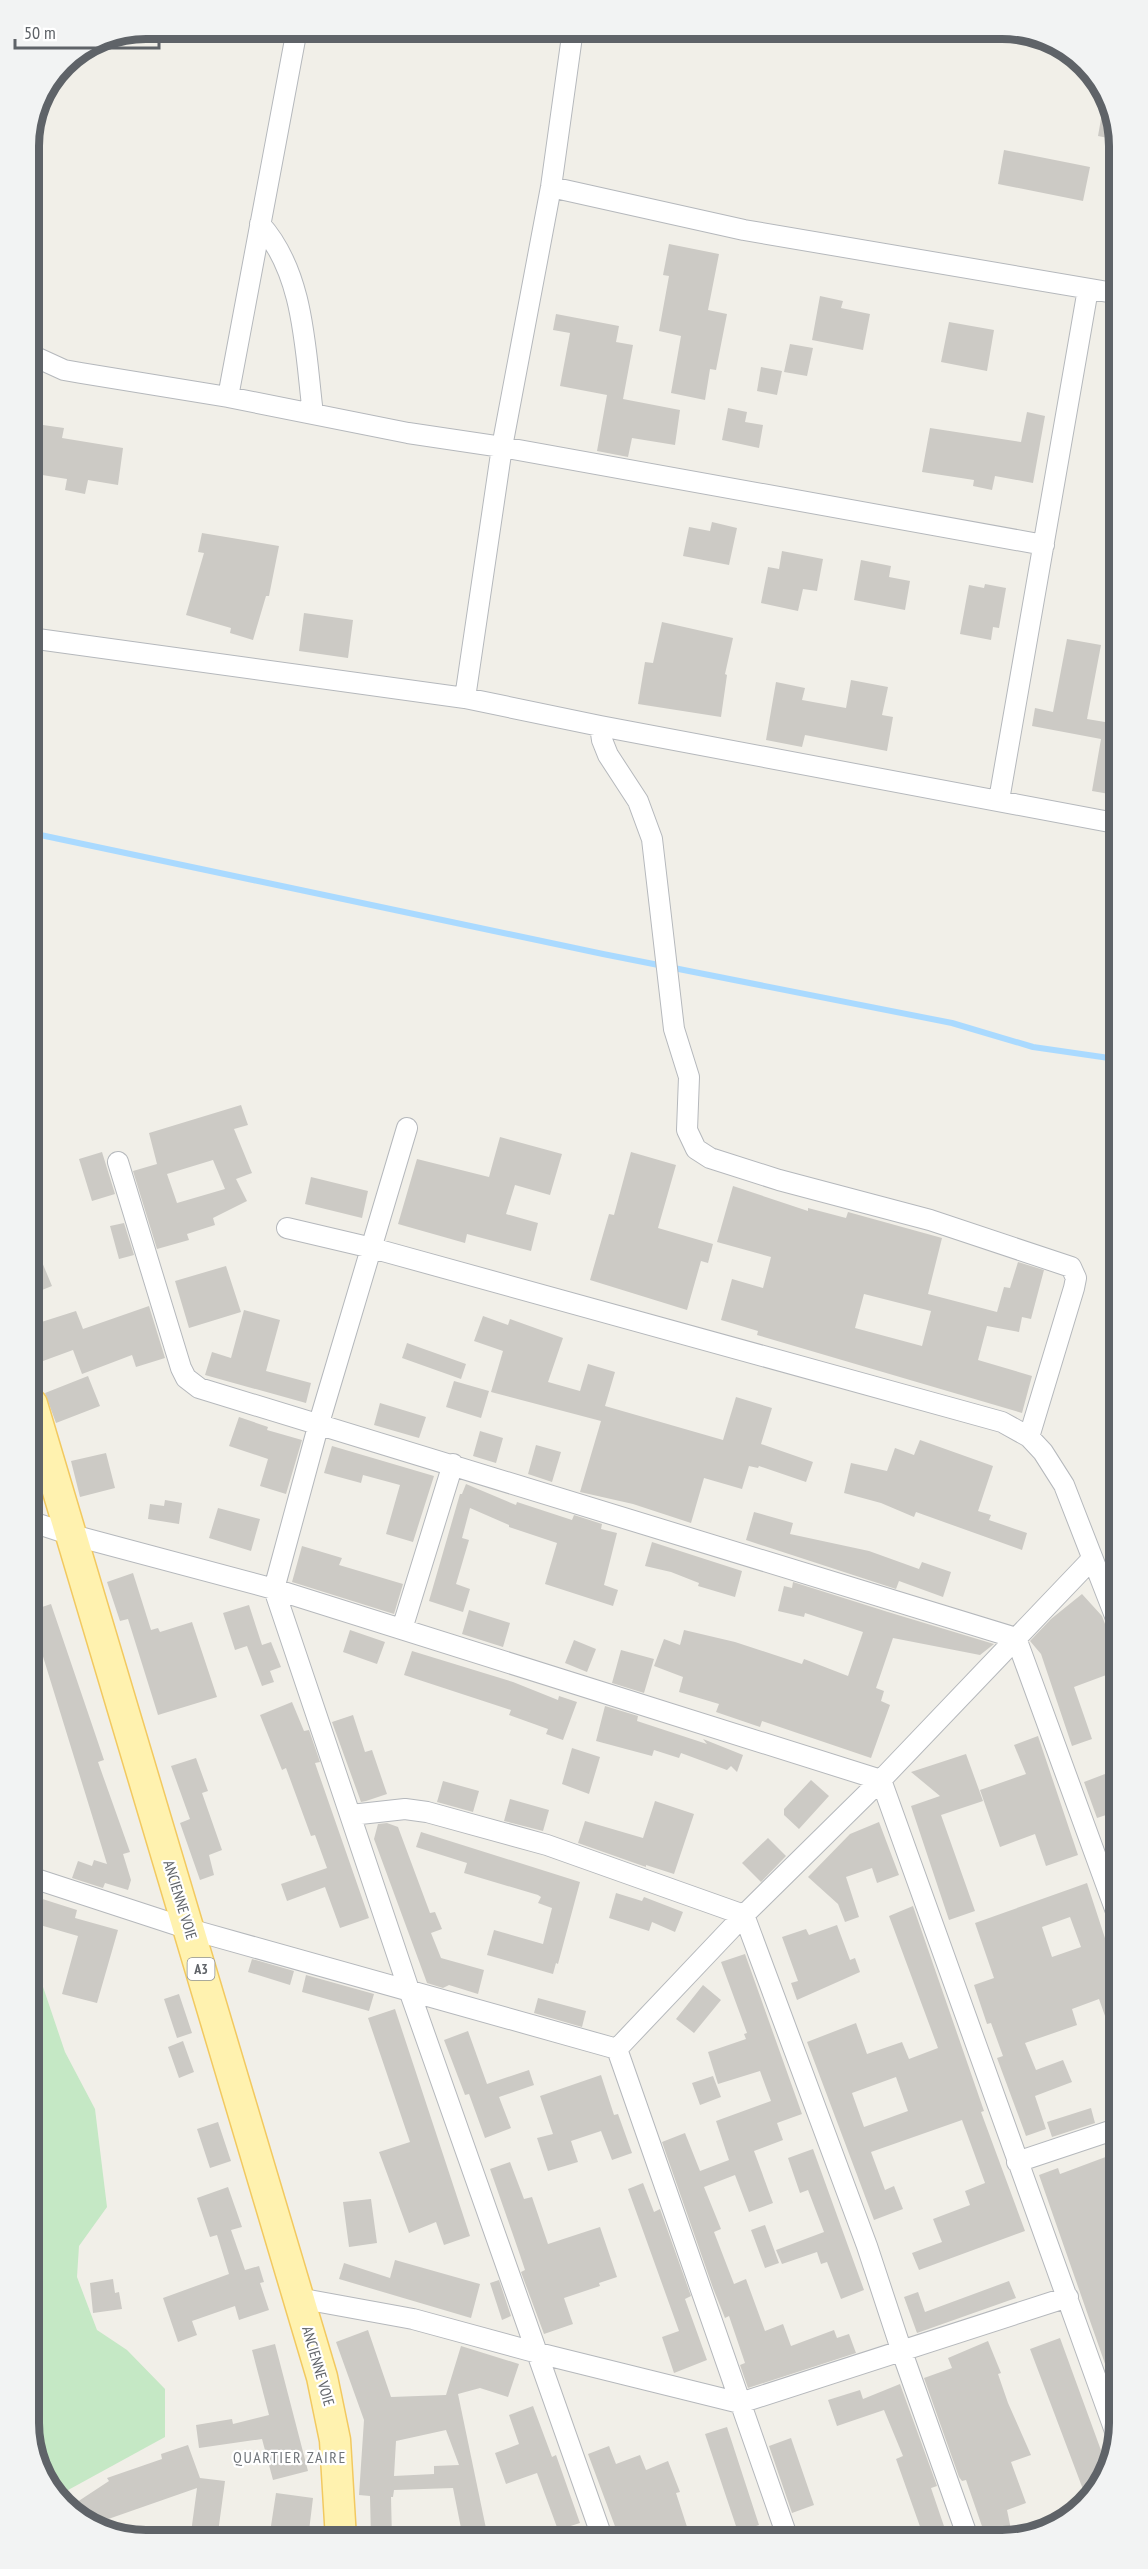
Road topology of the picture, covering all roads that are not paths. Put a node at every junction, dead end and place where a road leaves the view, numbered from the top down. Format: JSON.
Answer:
{"nodes":[{"id":1,"x":295,"y":39,"type":"edge"},
{"id":2,"x":572,"y":39,"type":"edge"},
{"id":3,"x":551,"y":187,"type":"junction"},
{"id":4,"x":260,"y":224,"type":"junction"},
{"id":5,"x":1088,"y":289,"type":"junction"},
{"id":6,"x":1109,"y":292,"type":"edge"},
{"id":7,"x":39,"y":359,"type":"edge"},
{"id":8,"x":228,"y":397,"type":"junction"},
{"id":9,"x":313,"y":414,"type":"junction"},
{"id":10,"x":502,"y":447,"type":"junction"},
{"id":11,"x":1044,"y":545,"type":"junction"},
{"id":12,"x":39,"y":639,"type":"edge"},
{"id":13,"x":465,"y":698,"type":"junction"},
{"id":14,"x":600,"y":726,"type":"junction"},
{"id":15,"x":999,"y":800,"type":"junction"},
{"id":16,"x":1109,"y":822,"type":"edge"},
{"id":17,"x":407,"y":1128,"type":"dead end"},
{"id":18,"x":118,"y":1162,"type":"dead end"},
{"id":19,"x":287,"y":1227,"type":"dead end"},
{"id":20,"x":372,"y":1248,"type":"junction"},
{"id":21,"x":318,"y":1423,"type":"junction"},
{"id":22,"x":39,"y":1427,"type":"edge"},
{"id":23,"x":1029,"y":1437,"type":"junction"},
{"id":24,"x":453,"y":1464,"type":"junction"},
{"id":25,"x":39,"y":1524,"type":"edge"},
{"id":26,"x":72,"y":1535,"type":"junction"},
{"id":27,"x":1091,"y":1560,"type":"junction"},
{"id":28,"x":274,"y":1588,"type":"junction"},
{"id":29,"x":1109,"y":1602,"type":"edge"},
{"id":30,"x":402,"y":1629,"type":"junction"},
{"id":31,"x":1016,"y":1638,"type":"junction"},
{"id":32,"x":881,"y":1780,"type":"junction"},
{"id":33,"x":351,"y":1815,"type":"junction"},
{"id":34,"x":39,"y":1880,"type":"edge"},
{"id":35,"x":1109,"y":1892,"type":"edge"},
{"id":36,"x":744,"y":1915,"type":"junction"},
{"id":37,"x":189,"y":1929,"type":"junction"},
{"id":38,"x":409,"y":1990,"type":"junction"},
{"id":39,"x":617,"y":2049,"type":"junction"},
{"id":40,"x":1109,"y":2131,"type":"edge"},
{"id":41,"x":1017,"y":2162,"type":"junction"},
{"id":42,"x":1068,"y":2297,"type":"junction"},
{"id":43,"x":298,"y":2298,"type":"junction"},
{"id":44,"x":902,"y":2352,"type":"junction"},
{"id":45,"x":538,"y":2353,"type":"junction"},
{"id":46,"x":740,"y":2403,"type":"junction"},
{"id":47,"x":1109,"y":2414,"type":"edge"},
{"id":48,"x":341,"y":2530,"type":"edge"},
{"id":49,"x":600,"y":2530,"type":"edge"},
{"id":50,"x":785,"y":2530,"type":"edge"},
{"id":51,"x":965,"y":2530,"type":"edge"}],
"edges":[{"from":1,"to":4,"type":"street"},
{"from":2,"to":3,"type":"street"},
{"from":3,"to":5,"type":"street"},
{"from":3,"to":10,"type":"street"},
{"from":4,"to":8,"type":"street"},
{"from":4,"to":9,"type":"street"},
{"from":5,"to":6,"type":"street"},
{"from":5,"to":11,"type":"street"},
{"from":7,"to":8,"type":"street"},
{"from":8,"to":9,"type":"street"},
{"from":9,"to":10,"type":"street"},
{"from":10,"to":11,"type":"street"},
{"from":10,"to":13,"type":"street"},
{"from":11,"to":15,"type":"street"},
{"from":12,"to":13,"type":"street"},
{"from":13,"to":14,"type":"street"},
{"from":14,"to":15,"type":"street"},
{"from":14,"to":23,"type":"street"},
{"from":15,"to":16,"type":"street"},
{"from":17,"to":20,"type":"street"},
{"from":18,"to":21,"type":"street"},
{"from":19,"to":20,"type":"street"},
{"from":20,"to":21,"type":"street"},
{"from":20,"to":23,"type":"street"},
{"from":21,"to":24,"type":"street"},
{"from":21,"to":28,"type":"street"},
{"from":22,"to":26,"type":"main road","name":"ANCIENNE VOIE","number":"A3"},
{"from":23,"to":27,"type":"street"},
{"from":24,"to":30,"type":"street"},
{"from":24,"to":31,"type":"street"},
{"from":25,"to":26,"type":"street"},
{"from":26,"to":28,"type":"street"},
{"from":26,"to":37,"type":"main road","name":"ANCIENNE VOIE","number":"A3"},
{"from":27,"to":29,"type":"street"},
{"from":27,"to":31,"type":"street"},
{"from":28,"to":30,"type":"street"},
{"from":28,"to":33,"type":"street"},
{"from":30,"to":32,"type":"street"},
{"from":31,"to":32,"type":"street"},
{"from":31,"to":35,"type":"street"},
{"from":32,"to":36,"type":"street"},
{"from":32,"to":41,"type":"street"},
{"from":33,"to":36,"type":"street"},
{"from":33,"to":38,"type":"street"},
{"from":34,"to":37,"type":"street"},
{"from":36,"to":39,"type":"street"},
{"from":36,"to":44,"type":"street"},
{"from":37,"to":38,"type":"street"},
{"from":37,"to":43,"type":"main road","name":"ANCIENNE VOIE","number":"A3"},
{"from":38,"to":39,"type":"street"},
{"from":38,"to":45,"type":"street"},
{"from":39,"to":46,"type":"street"},
{"from":40,"to":41,"type":"street"},
{"from":41,"to":42,"type":"street"},
{"from":42,"to":44,"type":"street"},
{"from":42,"to":47,"type":"street"},
{"from":43,"to":45,"type":"street"},
{"from":43,"to":48,"type":"main road","name":"ANCIENNE VOIE","number":"A3"},
{"from":44,"to":46,"type":"street"},
{"from":44,"to":51,"type":"street"},
{"from":45,"to":46,"type":"street"},
{"from":45,"to":49,"type":"street"},
{"from":46,"to":50,"type":"street"}]}
